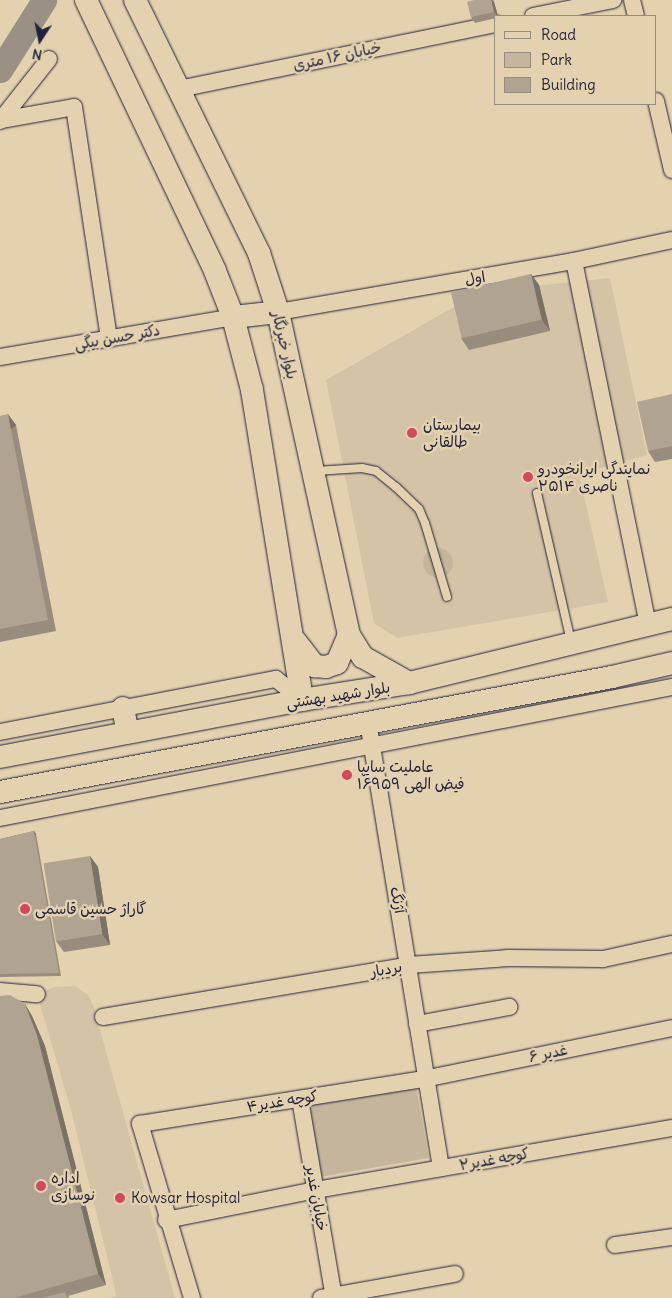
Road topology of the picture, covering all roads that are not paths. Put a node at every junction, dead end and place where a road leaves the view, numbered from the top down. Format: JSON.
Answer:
{"nodes":[{"id":1,"x":86,"y":0,"type":"edge"},
{"id":2,"x":135,"y":0,"type":"edge"},
{"id":3,"x":613,"y":0,"type":"edge"},
{"id":4,"x":632,"y":0,"type":"edge"},
{"id":5,"x":538,"y":15,"type":"edge"},
{"id":6,"x":636,"y":15,"type":"edge"},
{"id":7,"x":494,"y":24,"type":"edge"},
{"id":8,"x":49,"y":59,"type":"dead end"},
{"id":9,"x":179,"y":89,"type":"junction"},
{"id":10,"x":657,"y":105,"type":"edge"},
{"id":11,"x":0,"y":120,"type":"edge"},
{"id":12,"x":672,"y":170,"type":"edge"},
{"id":13,"x":672,"y":240,"type":"edge"},
{"id":14,"x":574,"y":261,"type":"junction"},
{"id":15,"x":278,"y":312,"type":"junction"},
{"id":16,"x":233,"y":317,"type":"junction"},
{"id":17,"x":109,"y":339,"type":"junction"},
{"id":18,"x":0,"y":358,"type":"edge"},
{"id":19,"x":314,"y":472,"type":"junction"},
{"id":20,"x":537,"y":493,"type":"dead end"},
{"id":21,"x":447,"y":597,"type":"dead end"},
{"id":22,"x":672,"y":619,"type":"edge"},
{"id":23,"x":648,"y":625,"type":"junction"},
{"id":24,"x":349,"y":635,"type":"junction"},
{"id":25,"x":295,"y":641,"type":"junction"},
{"id":26,"x":572,"y":644,"type":"junction"},
{"id":27,"x":672,"y":662,"type":"edge"},
{"id":28,"x":409,"y":683,"type":"junction"},
{"id":29,"x":672,"y":687,"type":"edge"},
{"id":30,"x":302,"y":700,"type":"junction"},
{"id":31,"x":123,"y":708,"type":"junction"},
{"id":32,"x":368,"y":722,"type":"junction"},
{"id":33,"x":0,"y":732,"type":"edge"},
{"id":34,"x":128,"y":733,"type":"junction"},
{"id":35,"x":372,"y":747,"type":"junction"},
{"id":36,"x":0,"y":757,"type":"edge"},
{"id":37,"x":3,"y":796,"type":"edge"},
{"id":38,"x":0,"y":818,"type":"edge"},
{"id":39,"x":672,"y":944,"type":"edge"},
{"id":40,"x":409,"y":965,"type":"junction"},
{"id":41,"x":0,"y":991,"type":"edge"},
{"id":42,"x":37,"y":994,"type":"dead end"},
{"id":43,"x":509,"y":1008,"type":"dead end"},
{"id":44,"x":103,"y":1017,"type":"dead end"},
{"id":45,"x":417,"y":1024,"type":"junction"},
{"id":46,"x":672,"y":1028,"type":"edge"},
{"id":47,"x":424,"y":1079,"type":"junction"},
{"id":48,"x":300,"y":1099,"type":"junction"},
{"id":49,"x":672,"y":1128,"type":"edge"},
{"id":50,"x":441,"y":1168,"type":"junction"},
{"id":51,"x":316,"y":1190,"type":"junction"},
{"id":52,"x":166,"y":1220,"type":"junction"},
{"id":53,"x":672,"y":1237,"type":"edge"},
{"id":54,"x":615,"y":1245,"type":"dead end"},
{"id":55,"x":455,"y":1274,"type":"dead end"},
{"id":56,"x":330,"y":1297,"type":"edge"},
{"id":57,"x":192,"y":1298,"type":"edge"}],
"edges":[{"from":1,"to":16,"type":"main road"},
{"from":2,"to":9,"type":"main road","name":"بلوار خبرنگار"},
{"from":3,"to":5,"type":"street"},
{"from":4,"to":6,"type":"street"},
{"from":7,"to":9,"type":"street","name":"خیابان ۱۶ متری"},
{"from":8,"to":11,"type":"street"},
{"from":9,"to":15,"type":"main road","name":"بلوار خبرنگار"},
{"from":10,"to":12,"type":"street"},
{"from":11,"to":17,"type":"street"},
{"from":13,"to":14,"type":"street","name":"اول"},
{"from":14,"to":15,"type":"street","name":"اول"},
{"from":14,"to":23,"type":"street"},
{"from":15,"to":16,"type":"main road"},
{"from":15,"to":19,"type":"main road","name":"بلوار خبرنگار"},
{"from":16,"to":17,"type":"street","name":"دکتر حسن بیگی"},
{"from":16,"to":25,"type":"main road"},
{"from":17,"to":18,"type":"street","name":"دکتر حسن بیگی"},
{"from":19,"to":21,"type":"lane"},
{"from":19,"to":24,"type":"main road","name":"بلوار خبرنگار"},
{"from":20,"to":26,"type":"lane"},
{"from":22,"to":23,"type":"main road","name":"بلوار شهید بهشتی"},
{"from":23,"to":26,"type":"main road","name":"بلوار شهید بهشتی"},
{"from":24,"to":25,"type":"main road"},
{"from":24,"to":28,"type":"main road","name":"بلوار خبرنگار"},
{"from":25,"to":30,"type":"main road"},
{"from":26,"to":28,"type":"main road","name":"بلوار شهید بهشتی"},
{"from":27,"to":32,"type":"main road","name":"بلوار شهید بهشتی"},
{"from":28,"to":30,"type":"main road","name":"بلوار شهید بهشتی"},
{"from":29,"to":35,"type":"street"},
{"from":30,"to":31,"type":"street"},
{"from":30,"to":34,"type":"main road","name":"بلوار شهید بهشتی"},
{"from":31,"to":33,"type":"street"},
{"from":31,"to":34,"type":"main road"},
{"from":32,"to":35,"type":"street","name":"آژنگ"},
{"from":32,"to":37,"type":"main road","name":"بلوار شهید بهشتی"},
{"from":34,"to":36,"type":"main road","name":"بلوار شهید بهشتی"},
{"from":35,"to":38,"type":"street"},
{"from":35,"to":40,"type":"street","name":"آژنگ"},
{"from":39,"to":40,"type":"street","name":"بردبار"},
{"from":40,"to":44,"type":"street","name":"بردبار"},
{"from":40,"to":45,"type":"street","name":"آژنگ"},
{"from":41,"to":42,"type":"street"},
{"from":43,"to":45,"type":"street"},
{"from":45,"to":47,"type":"street","name":"آژنگ"},
{"from":46,"to":47,"type":"street","name":"غدیر ۶"},
{"from":47,"to":48,"type":"street","name":"کوچه غدیر۴"},
{"from":47,"to":50,"type":"street","name":"آژنگ"},
{"from":48,"to":51,"type":"street","name":"خیابان غدیر"},
{"from":48,"to":52,"type":"street","name":"کوچه غدیر۴"},
{"from":49,"to":50,"type":"street","name":"کوچه غدیر۲"},
{"from":50,"to":51,"type":"street","name":"کوچه غدیر۲"},
{"from":51,"to":52,"type":"street","name":"کوچه غدیر۲"},
{"from":51,"to":56,"type":"street","name":"خیابان غدیر"},
{"from":52,"to":57,"type":"street"},
{"from":53,"to":54,"type":"street"},
{"from":55,"to":56,"type":"street"}]}
